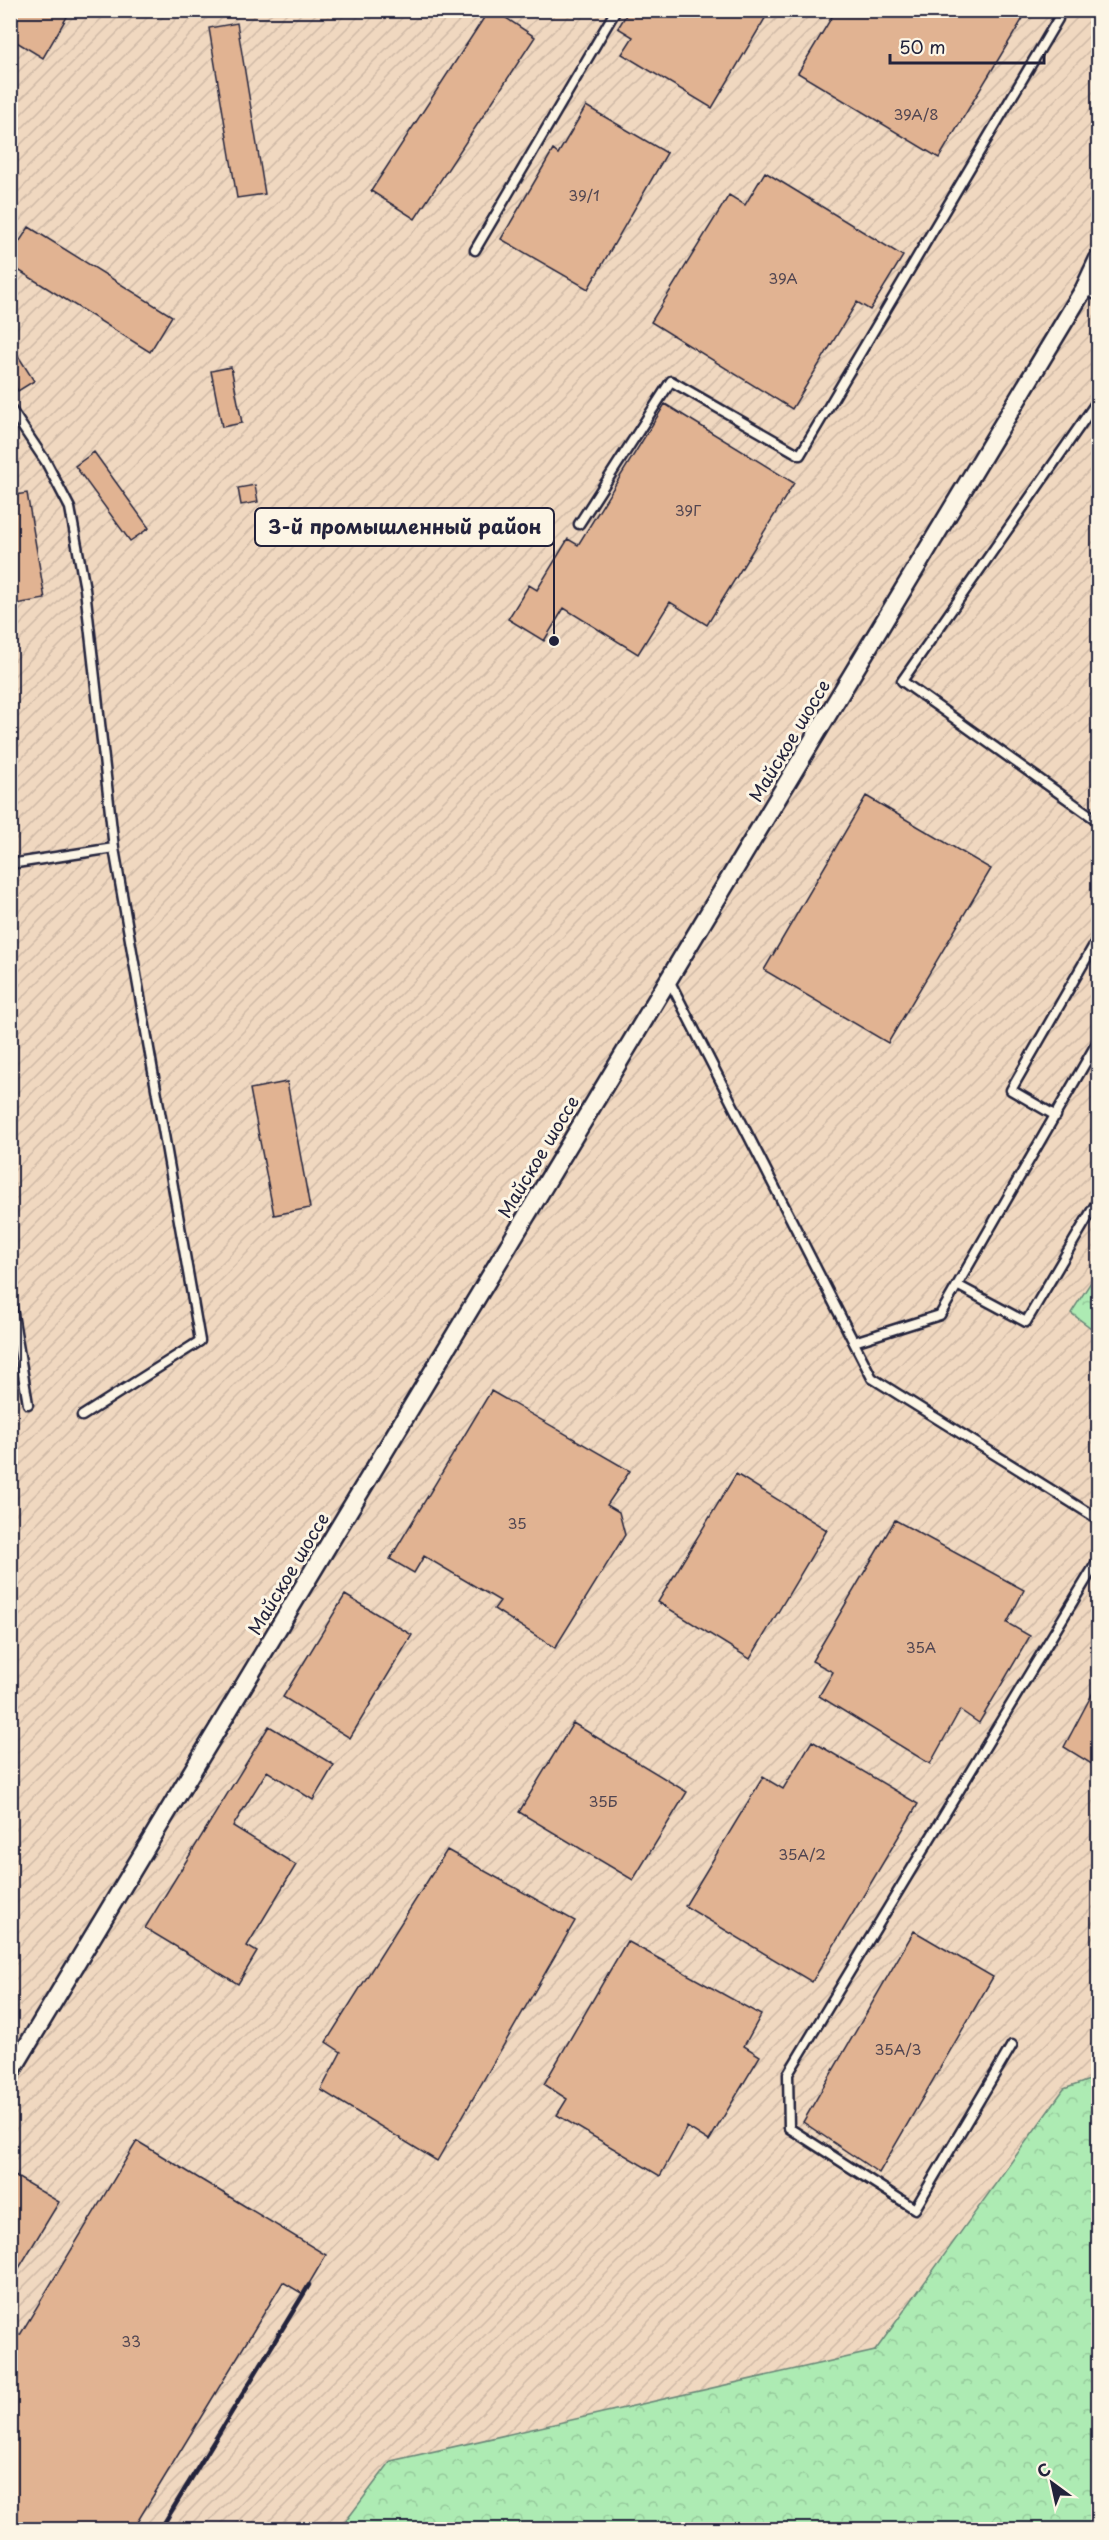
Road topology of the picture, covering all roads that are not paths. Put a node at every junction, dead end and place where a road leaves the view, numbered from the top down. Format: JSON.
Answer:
{"nodes":[{"id":1,"x":616,"y":10,"type":"edge"},
{"id":2,"x":1058,"y":10,"type":"edge"},
{"id":3,"x":475,"y":250,"type":"dead end"},
{"id":4,"x":1098,"y":259,"type":"edge"},
{"id":5,"x":1094,"y":291,"type":"edge"},
{"id":6,"x":1098,"y":400,"type":"edge"},
{"id":7,"x":10,"y":408,"type":"edge"},
{"id":8,"x":579,"y":524,"type":"dead end"},
{"id":9,"x":1098,"y":821,"type":"edge"},
{"id":10,"x":114,"y":848,"type":"junction"},
{"id":11,"x":10,"y":864,"type":"edge"},
{"id":12,"x":1098,"y":938,"type":"edge"},
{"id":13,"x":669,"y":980,"type":"junction"},
{"id":14,"x":1098,"y":1041,"type":"edge"},
{"id":15,"x":1056,"y":1116,"type":"junction"},
{"id":16,"x":1098,"y":1200,"type":"edge"},
{"id":17,"x":957,"y":1285,"type":"junction"},
{"id":18,"x":10,"y":1296,"type":"edge"},
{"id":19,"x":854,"y":1342,"type":"junction"},
{"id":20,"x":28,"y":1404,"type":"dead end"},
{"id":21,"x":82,"y":1416,"type":"dead end"},
{"id":22,"x":1098,"y":1519,"type":"edge"},
{"id":23,"x":1098,"y":1560,"type":"edge"},
{"id":24,"x":1012,"y":2046,"type":"dead end"},
{"id":25,"x":10,"y":2074,"type":"edge"}],
"edges":[{"from":1,"to":3,"type":"lane"},
{"from":2,"to":8,"type":"lane"},
{"from":4,"to":5,"type":"street","name":"Майское шоссе"},
{"from":5,"to":13,"type":"street","name":"Майское шоссе"},
{"from":6,"to":9,"type":"lane"},
{"from":7,"to":10,"type":"lane"},
{"from":10,"to":11,"type":"lane"},
{"from":10,"to":21,"type":"lane"},
{"from":12,"to":15,"type":"lane"},
{"from":13,"to":19,"type":"lane"},
{"from":13,"to":25,"type":"street","name":"Майское шоссе"},
{"from":14,"to":15,"type":"lane"},
{"from":15,"to":17,"type":"lane"},
{"from":16,"to":17,"type":"lane"},
{"from":17,"to":19,"type":"lane"},
{"from":18,"to":20,"type":"lane"},
{"from":19,"to":22,"type":"lane"},
{"from":23,"to":24,"type":"lane"}]}
